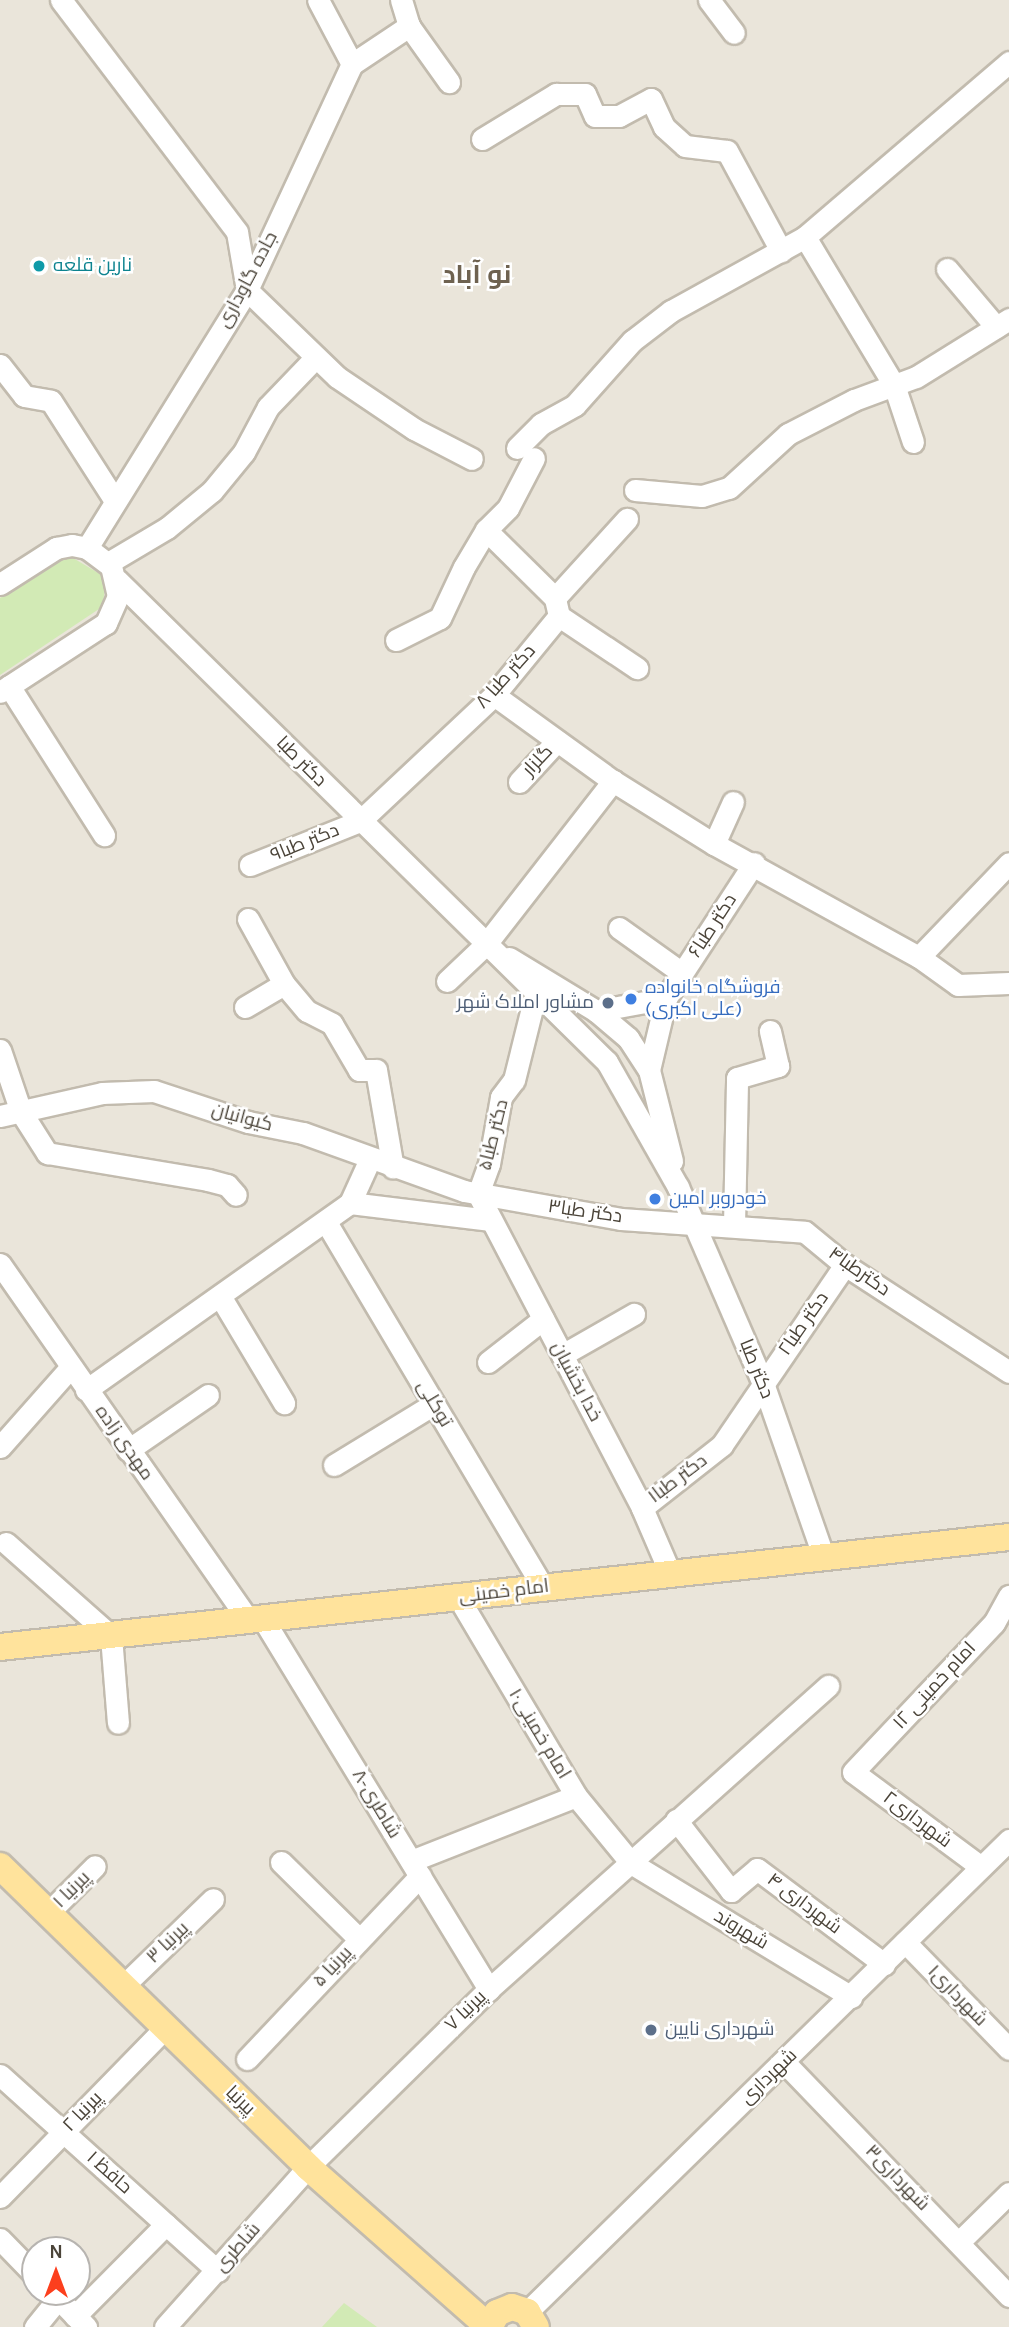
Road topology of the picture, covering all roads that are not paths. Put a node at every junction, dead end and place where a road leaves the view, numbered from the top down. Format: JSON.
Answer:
{"nodes":[{"id":1,"x":61,"y":0,"type":"edge"},
{"id":2,"x":318,"y":0,"type":"edge"},
{"id":3,"x":402,"y":0,"type":"edge"},
{"id":4,"x":709,"y":0,"type":"edge"},
{"id":5,"x":409,"y":26,"type":"junction"},
{"id":6,"x":734,"y":33,"type":"dead end"},
{"id":7,"x":1009,"y":62,"type":"edge"},
{"id":8,"x":352,"y":64,"type":"junction"},
{"id":9,"x":449,"y":82,"type":"dead end"},
{"id":10,"x":482,"y":139,"type":"dead end"},
{"id":11,"x":805,"y":237,"type":"junction"},
{"id":12,"x":781,"y":250,"type":"junction"},
{"id":13,"x":947,"y":269,"type":"dead end"},
{"id":14,"x":247,"y":290,"type":"junction"},
{"id":15,"x":1003,"y":323,"type":"edge"},
{"id":16,"x":316,"y":357,"type":"junction"},
{"id":17,"x":0,"y":365,"type":"edge"},
{"id":18,"x":894,"y":385,"type":"junction"},
{"id":19,"x":914,"y":442,"type":"dead end"},
{"id":20,"x":472,"y":459,"type":"dead end"},
{"id":21,"x":635,"y":490,"type":"dead end"},
{"id":22,"x":114,"y":499,"type":"junction"},
{"id":23,"x":627,"y":519,"type":"dead end"},
{"id":24,"x":485,"y":530,"type":"junction"},
{"id":25,"x":87,"y":548,"type":"junction"},
{"id":26,"x":112,"y":572,"type":"junction"},
{"id":27,"x":0,"y":584,"type":"edge"},
{"id":28,"x":557,"y":607,"type":"junction"},
{"id":29,"x":396,"y":640,"type":"dead end"},
{"id":30,"x":637,"y":668,"type":"dead end"},
{"id":31,"x":5,"y":689,"type":"edge"},
{"id":32,"x":494,"y":695,"type":"junction"},
{"id":33,"x":557,"y":741,"type":"junction"},
{"id":34,"x":613,"y":781,"type":"junction"},
{"id":35,"x":519,"y":782,"type":"dead end"},
{"id":36,"x":733,"y":802,"type":"dead end"},
{"id":37,"x":360,"y":821,"type":"junction"},
{"id":38,"x":104,"y":835,"type":"dead end"},
{"id":39,"x":714,"y":844,"type":"junction"},
{"id":40,"x":754,"y":863,"type":"junction"},
{"id":41,"x":1009,"y":863,"type":"edge"},
{"id":42,"x":250,"y":866,"type":"dead end"},
{"id":43,"x":248,"y":919,"type":"dead end"},
{"id":44,"x":619,"y":928,"type":"dead end"},
{"id":45,"x":485,"y":944,"type":"junction"},
{"id":46,"x":919,"y":957,"type":"junction"},
{"id":47,"x":682,"y":973,"type":"junction"},
{"id":48,"x":446,"y":981,"type":"dead end"},
{"id":49,"x":1009,"y":983,"type":"edge"},
{"id":50,"x":284,"y":984,"type":"junction"},
{"id":51,"x":536,"y":996,"type":"junction"},
{"id":52,"x":666,"y":998,"type":"junction"},
{"id":53,"x":245,"y":1007,"type":"dead end"},
{"id":54,"x":596,"y":1011,"type":"junction"},
{"id":55,"x":771,"y":1031,"type":"dead end"},
{"id":56,"x":628,"y":1038,"type":"junction"},
{"id":57,"x":0,"y":1050,"type":"edge"},
{"id":58,"x":607,"y":1062,"type":"junction"},
{"id":59,"x":649,"y":1070,"type":"junction"},
{"id":60,"x":21,"y":1112,"type":"junction"},
{"id":61,"x":0,"y":1116,"type":"edge"},
{"id":62,"x":370,"y":1159,"type":"junction"},
{"id":63,"x":393,"y":1168,"type":"junction"},
{"id":64,"x":678,"y":1187,"type":"junction"},
{"id":65,"x":478,"y":1194,"type":"junction"},
{"id":66,"x":236,"y":1195,"type":"dead end"},
{"id":67,"x":350,"y":1203,"type":"junction"},
{"id":68,"x":491,"y":1220,"type":"junction"},
{"id":69,"x":693,"y":1221,"type":"junction"},
{"id":70,"x":326,"y":1222,"type":"junction"},
{"id":71,"x":734,"y":1225,"type":"junction"},
{"id":72,"x":0,"y":1264,"type":"edge"},
{"id":73,"x":845,"y":1265,"type":"junction"},
{"id":74,"x":220,"y":1296,"type":"junction"},
{"id":75,"x":635,"y":1314,"type":"dead end"},
{"id":76,"x":544,"y":1319,"type":"junction"},
{"id":77,"x":562,"y":1355,"type":"junction"},
{"id":78,"x":488,"y":1362,"type":"dead end"},
{"id":79,"x":70,"y":1368,"type":"junction"},
{"id":80,"x":1009,"y":1372,"type":"edge"},
{"id":81,"x":763,"y":1383,"type":"junction"},
{"id":82,"x":86,"y":1390,"type":"junction"},
{"id":83,"x":208,"y":1395,"type":"dead end"},
{"id":84,"x":284,"y":1403,"type":"dead end"},
{"id":85,"x":434,"y":1404,"type":"junction"},
{"id":86,"x":0,"y":1447,"type":"edge"},
{"id":87,"x":128,"y":1450,"type":"junction"},
{"id":88,"x":334,"y":1465,"type":"dead end"},
{"id":89,"x":642,"y":1507,"type":"junction"},
{"id":90,"x":1009,"y":1537,"type":"edge"},
{"id":91,"x":5,"y":1543,"type":"dead end"},
{"id":92,"x":823,"y":1555,"type":"junction"},
{"id":93,"x":670,"y":1573,"type":"junction"},
{"id":94,"x":543,"y":1587,"type":"junction"},
{"id":95,"x":1009,"y":1595,"type":"edge"},
{"id":96,"x":458,"y":1597,"type":"junction"},
{"id":97,"x":256,"y":1620,"type":"junction"},
{"id":98,"x":111,"y":1636,"type":"junction"},
{"id":99,"x":0,"y":1647,"type":"edge"},
{"id":100,"x":828,"y":1686,"type":"dead end"},
{"id":101,"x":118,"y":1723,"type":"dead end"},
{"id":102,"x":853,"y":1772,"type":"joint"},
{"id":103,"x":576,"y":1796,"type":"junction"},
{"id":104,"x":676,"y":1820,"type":"junction"},
{"id":105,"x":1009,"y":1840,"type":"edge"},
{"id":106,"x":281,"y":1863,"type":"dead end"},
{"id":107,"x":631,"y":1863,"type":"junction"},
{"id":108,"x":0,"y":1866,"type":"edge"},
{"id":109,"x":96,"y":1866,"type":"dead end"},
{"id":110,"x":981,"y":1867,"type":"junction"},
{"id":111,"x":415,"y":1869,"type":"junction"},
{"id":112,"x":213,"y":1899,"type":"dead end"},
{"id":113,"x":48,"y":1913,"type":"junction"},
{"id":114,"x":359,"y":1939,"type":"junction"},
{"id":115,"x":905,"y":1942,"type":"junction"},
{"id":116,"x":884,"y":1964,"type":"junction"},
{"id":117,"x":123,"y":1986,"type":"junction"},
{"id":118,"x":489,"y":1989,"type":"junction"},
{"id":119,"x":850,"y":1997,"type":"junction"},
{"id":120,"x":165,"y":2028,"type":"junction"},
{"id":121,"x":1009,"y":2049,"type":"edge"},
{"id":122,"x":247,"y":2059,"type":"dead end"},
{"id":123,"x":784,"y":2062,"type":"junction"},
{"id":124,"x":0,"y":2075,"type":"edge"},
{"id":125,"x":64,"y":2132,"type":"junction"},
{"id":126,"x":308,"y":2166,"type":"junction"},
{"id":127,"x":1009,"y":2193,"type":"edge"},
{"id":128,"x":0,"y":2197,"type":"edge"},
{"id":129,"x":166,"y":2224,"type":"junction"},
{"id":130,"x":0,"y":2239,"type":"edge"},
{"id":131,"x":959,"y":2242,"type":"junction"},
{"id":132,"x":21,"y":2261,"type":"edge"},
{"id":133,"x":218,"y":2271,"type":"junction"},
{"id":134,"x":1009,"y":2296,"type":"edge"},
{"id":135,"x":48,"y":2306,"type":"edge"},
{"id":136,"x":66,"y":2306,"type":"edge"},
{"id":137,"x":532,"y":2319,"type":"edge"},
{"id":138,"x":81,"y":2322,"type":"edge"},
{"id":139,"x":35,"y":2327,"type":"edge"},
{"id":140,"x":165,"y":2327,"type":"edge"},
{"id":141,"x":489,"y":2327,"type":"edge"}],
"edges":[{"from":1,"to":14,"type":"street"},
{"from":2,"to":8,"type":"street"},
{"from":3,"to":5,"type":"street"},
{"from":4,"to":6,"type":"street"},
{"from":5,"to":8,"type":"street"},
{"from":5,"to":9,"type":"street"},
{"from":7,"to":11,"type":"street"},
{"from":8,"to":14,"type":"street","name":"جاده گاوداری"},
{"from":10,"to":12,"type":"street"},
{"from":11,"to":12,"type":"street"},
{"from":11,"to":18,"type":"street"},
{"from":12,"to":24,"type":"street"},
{"from":13,"to":15,"type":"street"},
{"from":14,"to":16,"type":"street"},
{"from":14,"to":22,"type":"street","name":"جاده گاوداری"},
{"from":15,"to":18,"type":"street"},
{"from":16,"to":20,"type":"street"},
{"from":16,"to":26,"type":"street"},
{"from":17,"to":22,"type":"street"},
{"from":18,"to":19,"type":"street"},
{"from":18,"to":21,"type":"street"},
{"from":22,"to":25,"type":"street","name":"جاده گاوداری"},
{"from":23,"to":28,"type":"street","name":"دکتر طبا ۸"},
{"from":24,"to":28,"type":"street"},
{"from":24,"to":29,"type":"street"},
{"from":25,"to":26,"type":"street","name":"دکتر طبا"},
{"from":25,"to":27,"type":"street"},
{"from":26,"to":31,"type":"street"},
{"from":26,"to":37,"type":"street","name":"دکتر طبا"},
{"from":28,"to":30,"type":"street"},
{"from":28,"to":32,"type":"street","name":"دکتر طبا ۸"},
{"from":31,"to":38,"type":"street"},
{"from":32,"to":33,"type":"street"},
{"from":32,"to":37,"type":"street","name":"دکتر طبا ۸"},
{"from":33,"to":34,"type":"street"},
{"from":33,"to":35,"type":"street","name":"گلزار"},
{"from":34,"to":39,"type":"street"},
{"from":34,"to":45,"type":"street"},
{"from":36,"to":39,"type":"street"},
{"from":37,"to":42,"type":"street","name":"دکتر طبا۹"},
{"from":37,"to":45,"type":"street","name":"دکتر طبا"},
{"from":39,"to":40,"type":"street"},
{"from":40,"to":46,"type":"street"},
{"from":40,"to":47,"type":"street","name":"دکتر طبا۶"},
{"from":41,"to":46,"type":"street"},
{"from":43,"to":50,"type":"street"},
{"from":44,"to":47,"type":"street"},
{"from":45,"to":48,"type":"street"},
{"from":45,"to":51,"type":"street","name":"دکتر طبا"},
{"from":45,"to":54,"type":"street","name":"دکتر طبا"},
{"from":46,"to":49,"type":"street"},
{"from":47,"to":52,"type":"street","name":"دکتر طبا۶"},
{"from":50,"to":53,"type":"street"},
{"from":50,"to":63,"type":"street"},
{"from":51,"to":58,"type":"street","name":"دکتر طبا"},
{"from":51,"to":65,"type":"street","name":"دکتر طبا۵"},
{"from":52,"to":54,"type":"street"},
{"from":52,"to":59,"type":"street","name":"دکتر طبا۶"},
{"from":54,"to":56,"type":"street","name":"دکتر طبا"},
{"from":55,"to":71,"type":"street"},
{"from":56,"to":58,"type":"street"},
{"from":56,"to":59,"type":"street","name":"دکتر طبا"},
{"from":57,"to":60,"type":"street"},
{"from":58,"to":64,"type":"street","name":"دکتر طبا"},
{"from":59,"to":64,"type":"street","name":"دکتر طبا"},
{"from":60,"to":61,"type":"street","name":"کیوانیان"},
{"from":60,"to":62,"type":"street","name":"کیوانیان"},
{"from":60,"to":66,"type":"street"},
{"from":62,"to":63,"type":"street","name":"کیوانیان"},
{"from":62,"to":67,"type":"street"},
{"from":63,"to":65,"type":"street","name":"کیوانیان"},
{"from":64,"to":69,"type":"street","name":"دکتر طبا"},
{"from":65,"to":68,"type":"street","name":"خدا بخشیان"},
{"from":65,"to":69,"type":"street","name":"دکتر طبا۳"},
{"from":67,"to":68,"type":"street"},
{"from":67,"to":70,"type":"street"},
{"from":68,"to":76,"type":"street","name":"خدا بخشیان"},
{"from":69,"to":71,"type":"street","name":"دکترطبا۴"},
{"from":69,"to":81,"type":"street","name":"دکتر طبا"},
{"from":70,"to":74,"type":"street"},
{"from":70,"to":85,"type":"street","name":"توکلی"},
{"from":71,"to":73,"type":"street","name":"دکترطبا۴"},
{"from":72,"to":79,"type":"street","name":"مهدی زاده"},
{"from":73,"to":80,"type":"street","name":"دکترطبا۴"},
{"from":73,"to":81,"type":"street","name":"دکتر طبا۲"},
{"from":74,"to":82,"type":"street"},
{"from":74,"to":84,"type":"street"},
{"from":75,"to":77,"type":"street"},
{"from":76,"to":77,"type":"street","name":"خدا بخشیان"},
{"from":76,"to":78,"type":"street"},
{"from":77,"to":89,"type":"street","name":"خدا بخشیان"},
{"from":79,"to":82,"type":"street","name":"مهدی زاده"},
{"from":79,"to":86,"type":"street"},
{"from":81,"to":89,"type":"street","name":"دکتر طبا۱"},
{"from":81,"to":92,"type":"street","name":"دکتر طبا"},
{"from":82,"to":87,"type":"street","name":"مهدی زاده"},
{"from":83,"to":87,"type":"street"},
{"from":85,"to":88,"type":"street"},
{"from":85,"to":94,"type":"street","name":"توکلی"},
{"from":87,"to":97,"type":"street","name":"مهدی زاده"},
{"from":89,"to":93,"type":"street","name":"خدا بخشیان"},
{"from":90,"to":92,"type":"main road","name":"امام خمینی"},
{"from":91,"to":98,"type":"street"},
{"from":92,"to":93,"type":"main road","name":"امام خمینی"},
{"from":93,"to":94,"type":"main road","name":"امام خمینی"},
{"from":94,"to":96,"type":"main road","name":"امام خمینی"},
{"from":95,"to":102,"type":"street","name":"امام خمینی ۱۲"},
{"from":96,"to":97,"type":"main road","name":"امام خمینی"},
{"from":96,"to":103,"type":"street","name":"امام خمینی۱۰"},
{"from":97,"to":98,"type":"main road","name":"امام خمینی"},
{"from":97,"to":111,"type":"street","name":"۸-شاطری"},
{"from":98,"to":99,"type":"main road","name":"امام خمینی"},
{"from":98,"to":101,"type":"street"},
{"from":100,"to":104,"type":"street","name":"پیرنیا ۷"},
{"from":102,"to":110,"type":"street","name":"شهرداری۲"},
{"from":103,"to":107,"type":"street","name":"امام خمینی۱۰"},
{"from":103,"to":111,"type":"street"},
{"from":104,"to":107,"type":"street","name":"پیرنیا ۷"},
{"from":104,"to":116,"type":"street","name":"شهرداری ۴"},
{"from":105,"to":110,"type":"street","name":"شهرداری"},
{"from":106,"to":114,"type":"street"},
{"from":107,"to":118,"type":"street","name":"پیرنیا ۷"},
{"from":107,"to":119,"type":"street","name":"شهروند"},
{"from":108,"to":113,"type":"main road","name":"پیرنیا"},
{"from":109,"to":113,"type":"street","name":"پیرنیا ۱"},
{"from":110,"to":115,"type":"street","name":"شهرداری"},
{"from":111,"to":114,"type":"street","name":"پیرنیا ۵"},
{"from":111,"to":118,"type":"street","name":"۸-شاطری"},
{"from":112,"to":117,"type":"street","name":"پیرنیا ۳"},
{"from":113,"to":117,"type":"main road","name":"پیرنیا"},
{"from":114,"to":122,"type":"street","name":"پیرنیا ۵"},
{"from":115,"to":116,"type":"street","name":"شهرداری"},
{"from":115,"to":121,"type":"street","name":"شهرداری۱"},
{"from":116,"to":119,"type":"street","name":"شهرداری"},
{"from":117,"to":120,"type":"main road","name":"پیرنیا"},
{"from":118,"to":126,"type":"street","name":"پیرنیا ۷"},
{"from":119,"to":123,"type":"street","name":"شهرداری"},
{"from":120,"to":125,"type":"street","name":"پیرنیا ۲"},
{"from":120,"to":126,"type":"main road","name":"پیرنیا"},
{"from":123,"to":131,"type":"street","name":"شهرداری۳"},
{"from":123,"to":137,"type":"street","name":"شهرداری"},
{"from":124,"to":125,"type":"street","name":"حافظ ۱"},
{"from":125,"to":128,"type":"street","name":"پیرنیا ۲"},
{"from":125,"to":129,"type":"street","name":"حافظ ۱"},
{"from":126,"to":133,"type":"street","name":"شاطری"},
{"from":126,"to":141,"type":"main road","name":"پیرنیا"},
{"from":127,"to":131,"type":"street"},
{"from":129,"to":133,"type":"street","name":"حافظ ۱"},
{"from":129,"to":138,"type":"street"},
{"from":130,"to":132,"type":"street"},
{"from":131,"to":134,"type":"street","name":"شهرداری۳"},
{"from":133,"to":140,"type":"street","name":"شاطری"},
{"from":135,"to":139,"type":"street"},
{"from":136,"to":138,"type":"street"},
{"from":137,"to":141,"type":"main road"}]}
